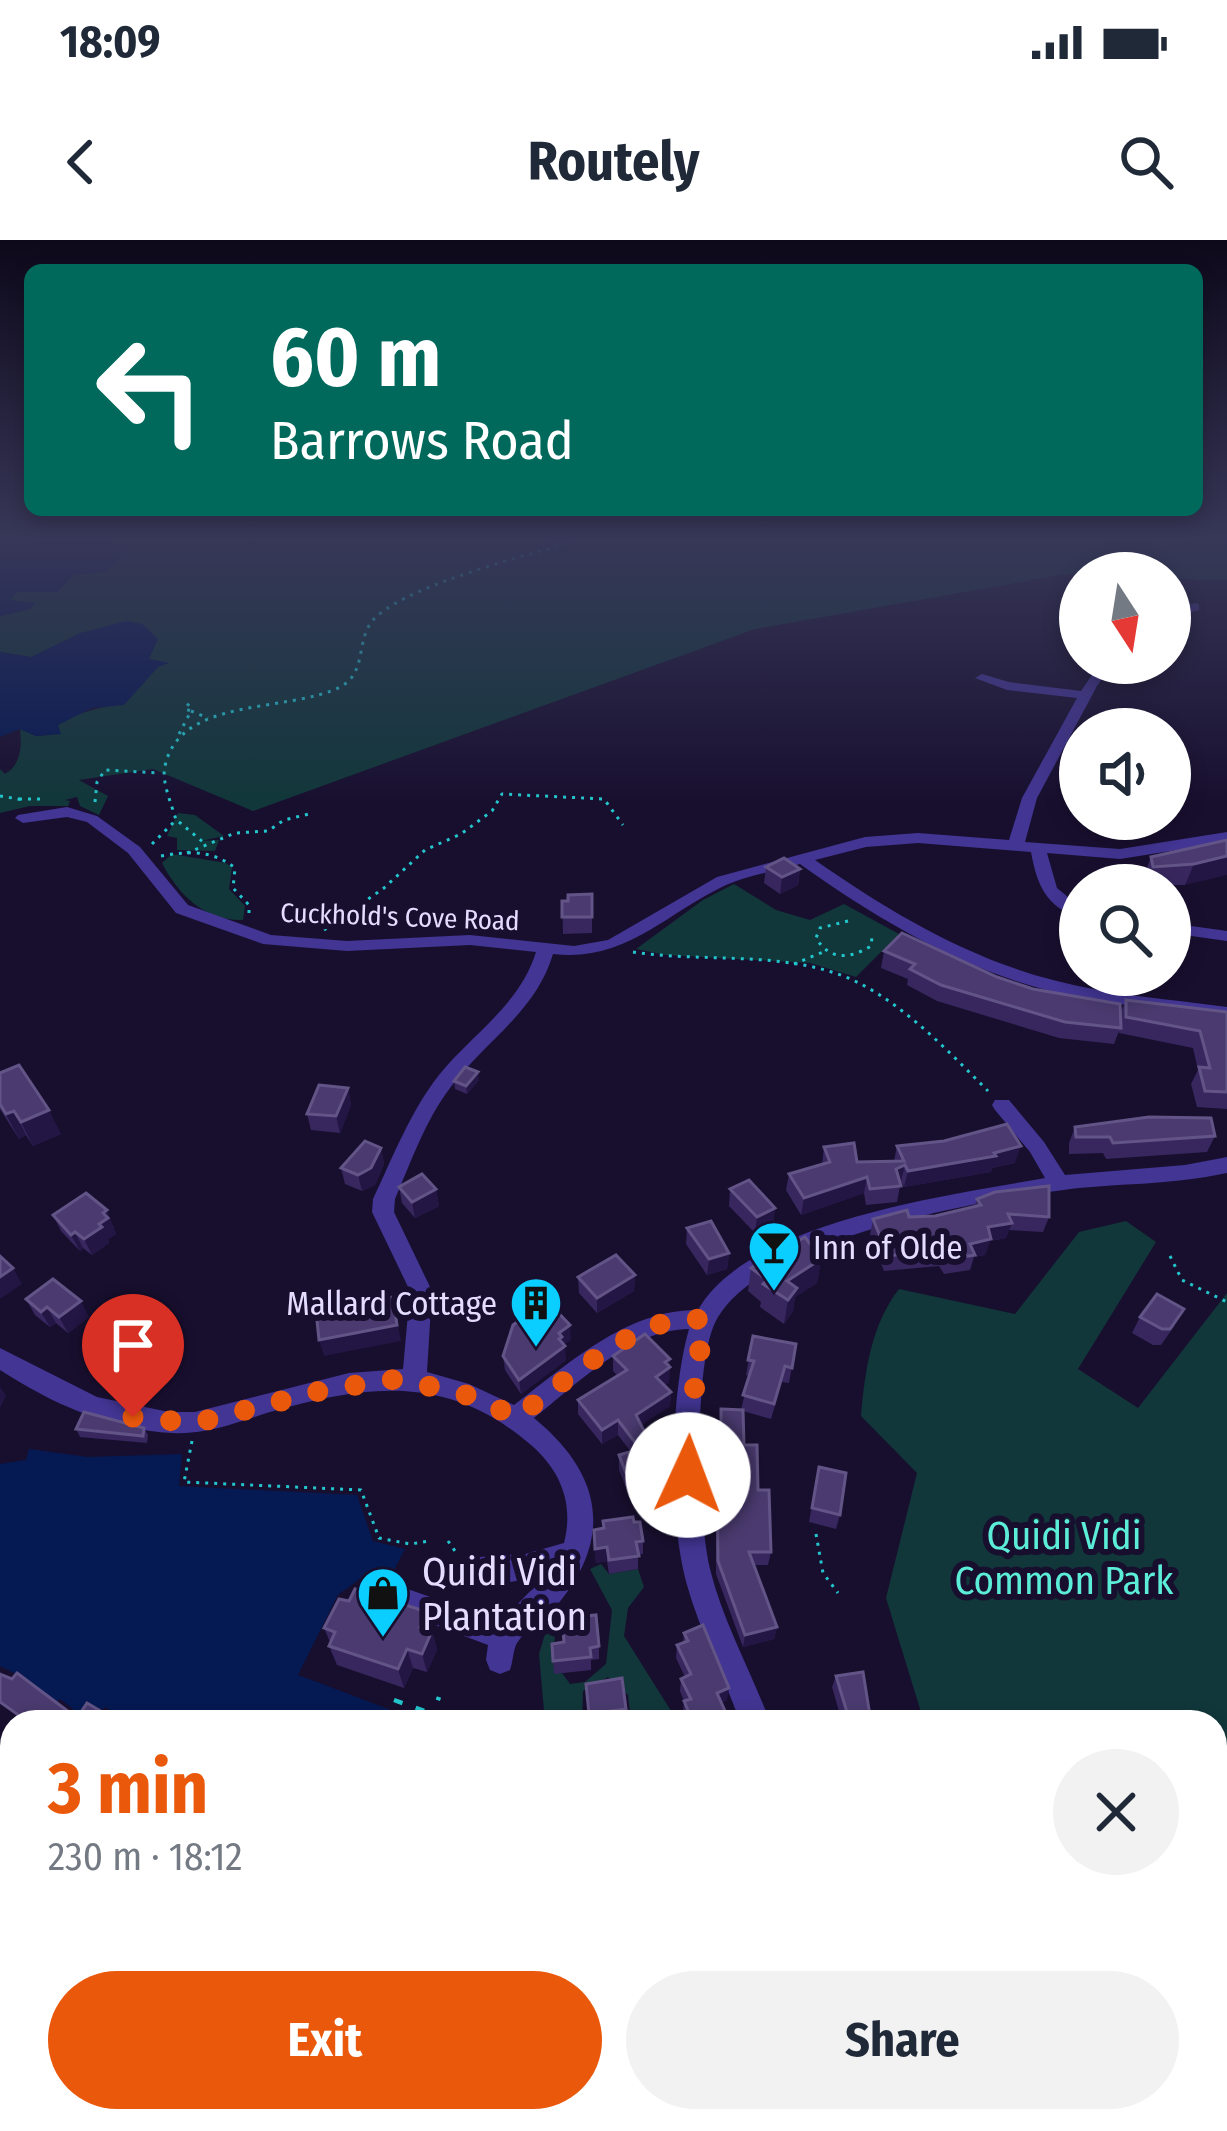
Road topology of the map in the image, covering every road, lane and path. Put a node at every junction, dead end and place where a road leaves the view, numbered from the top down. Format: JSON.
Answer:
{"nodes":[{"id":1,"x":365,"y":627,"type":"edge"},
{"id":2,"x":982,"y":678,"type":"dead end"},
{"id":3,"x":1093,"y":684,"type":"edge"},
{"id":4,"x":1085,"y":695,"type":"junction"},
{"id":5,"x":190,"y":702,"type":"dead end"},
{"id":6,"x":191,"y":711,"type":"junction"},
{"id":7,"x":210,"y":718,"type":"junction"},
{"id":8,"x":177,"y":737,"type":"junction"},
{"id":9,"x":163,"y":772,"type":"junction"},
{"id":10,"x":93,"y":795,"type":"dead end"},
{"id":11,"x":0,"y":796,"type":"edge"},
{"id":12,"x":313,"y":813,"type":"dead end"},
{"id":13,"x":23,"y":818,"type":"joint"},
{"id":14,"x":176,"y":820,"type":"junction"},
{"id":15,"x":623,"y":825,"type":"dead end"},
{"id":16,"x":272,"y":830,"type":"junction"},
{"id":17,"x":284,"y":831,"type":"dead end"},
{"id":18,"x":1227,"y":837,"type":"edge"},
{"id":19,"x":222,"y":838,"type":"junction"},
{"id":20,"x":205,"y":842,"type":"junction"},
{"id":21,"x":1016,"y":846,"type":"junction"},
{"id":22,"x":1038,"y":849,"type":"junction"},
{"id":23,"x":185,"y":854,"type":"junction"},
{"id":24,"x":219,"y":855,"type":"junction"},
{"id":25,"x":139,"y":856,"type":"junction"},
{"id":26,"x":801,"y":858,"type":"junction"},
{"id":27,"x":1059,"y":903,"type":"edge"},
{"id":28,"x":848,"y":921,"type":"dead end"},
{"id":29,"x":237,"y":931,"type":"junction"},
{"id":30,"x":1191,"y":931,"type":"edge"},
{"id":31,"x":1227,"y":936,"type":"edge"},
{"id":32,"x":872,"y":937,"type":"dead end"},
{"id":33,"x":614,"y":944,"type":"junction"},
{"id":34,"x":310,"y":945,"type":"junction"},
{"id":35,"x":545,"y":950,"type":"junction"},
{"id":36,"x":825,"y":951,"type":"junction"},
{"id":37,"x":840,"y":958,"type":"junction"},
{"id":38,"x":792,"y":964,"type":"junction"},
{"id":39,"x":838,"y":973,"type":"junction"},
{"id":40,"x":1227,"y":1012,"type":"edge"},
{"id":41,"x":1002,"y":1105,"type":"joint"},
{"id":42,"x":1227,"y":1165,"type":"edge"},
{"id":43,"x":1059,"y":1183,"type":"junction"},
{"id":44,"x":1169,"y":1256,"type":"dead end"},
{"id":45,"x":1227,"y":1302,"type":"edge"},
{"id":46,"x":704,"y":1320,"type":"junction"},
{"id":47,"x":0,"y":1358,"type":"edge"},
{"id":48,"x":414,"y":1380,"type":"junction"},
{"id":49,"x":517,"y":1417,"type":"junction"},
{"id":50,"x":191,"y":1444,"type":"dead end"},
{"id":51,"x":816,"y":1534,"type":"dead end"},
{"id":52,"x":430,"y":1541,"type":"dead end"},
{"id":53,"x":575,"y":1552,"type":"junction"},
{"id":54,"x":464,"y":1571,"type":"dead end"},
{"id":55,"x":838,"y":1593,"type":"dead end"},
{"id":56,"x":405,"y":1601,"type":"edge"},
{"id":57,"x":439,"y":1697,"type":"dead end"},
{"id":58,"x":394,"y":1700,"type":"dead end"},
{"id":59,"x":422,"y":1710,"type":"edge"},
{"id":60,"x":434,"y":1710,"type":"edge"},
{"id":61,"x":750,"y":1710,"type":"edge"}],
"edges":[{"from":1,"to":7,"type":"path"},
{"from":2,"to":4,"type":"street"},
{"from":3,"to":4,"type":"street"},
{"from":4,"to":21,"type":"street"},
{"from":5,"to":6,"type":"path"},
{"from":6,"to":7,"type":"path"},
{"from":6,"to":8,"type":"path"},
{"from":7,"to":8,"type":"path"},
{"from":8,"to":9,"type":"path"},
{"from":9,"to":10,"type":"path"},
{"from":9,"to":14,"type":"path"},
{"from":11,"to":13,"type":"path"},
{"from":12,"to":16,"type":"path"},
{"from":13,"to":25,"type":"street","name":"Cuckhold's Cove Road"},
{"from":14,"to":20,"type":"path"},
{"from":14,"to":25,"type":"path"},
{"from":15,"to":34,"type":"path"},
{"from":16,"to":17,"type":"path"},
{"from":16,"to":19,"type":"path"},
{"from":18,"to":22,"type":"street","name":"Cuckhold's Cove Road"},
{"from":19,"to":20,"type":"path"},
{"from":19,"to":24,"type":"path"},
{"from":20,"to":23,"type":"path"},
{"from":21,"to":22,"type":"street","name":"Cuckhold's Cove Road"},
{"from":21,"to":26,"type":"street","name":"Cuckhold's Cove Road"},
{"from":22,"to":27,"type":"street"},
{"from":23,"to":24,"type":"path"},
{"from":23,"to":25,"type":"path"},
{"from":24,"to":29,"type":"path"},
{"from":25,"to":29,"type":"street","name":"Cuckhold's Cove Road"},
{"from":26,"to":33,"type":"street","name":"Cuckhold's Cove Road"},
{"from":26,"to":40,"type":"street"},
{"from":28,"to":36,"type":"path"},
{"from":29,"to":34,"type":"street","name":"Cuckhold's Cove Road"},
{"from":30,"to":31,"type":"street"},
{"from":32,"to":37,"type":"path"},
{"from":33,"to":35,"type":"street","name":"Cuckhold's Cove Road"},
{"from":33,"to":38,"type":"path"},
{"from":34,"to":35,"type":"street","name":"Cuckhold's Cove Road"},
{"from":35,"to":48,"type":"street"},
{"from":36,"to":37,"type":"path"},
{"from":36,"to":38,"type":"path"},
{"from":37,"to":39,"type":"path"},
{"from":38,"to":39,"type":"path"},
{"from":39,"to":41,"type":"path"},
{"from":41,"to":43,"type":"street"},
{"from":42,"to":43,"type":"street"},
{"from":43,"to":46,"type":"street"},
{"from":44,"to":45,"type":"path"},
{"from":46,"to":49,"type":"street"},
{"from":46,"to":61,"type":"street"},
{"from":47,"to":48,"type":"street"},
{"from":48,"to":49,"type":"street"},
{"from":49,"to":53,"type":"street"},
{"from":50,"to":52,"type":"path"},
{"from":51,"to":55,"type":"path"},
{"from":53,"to":54,"type":"street"},
{"from":53,"to":56,"type":"street"},
{"from":57,"to":60,"type":"path"},
{"from":58,"to":59,"type":"path"}]}
